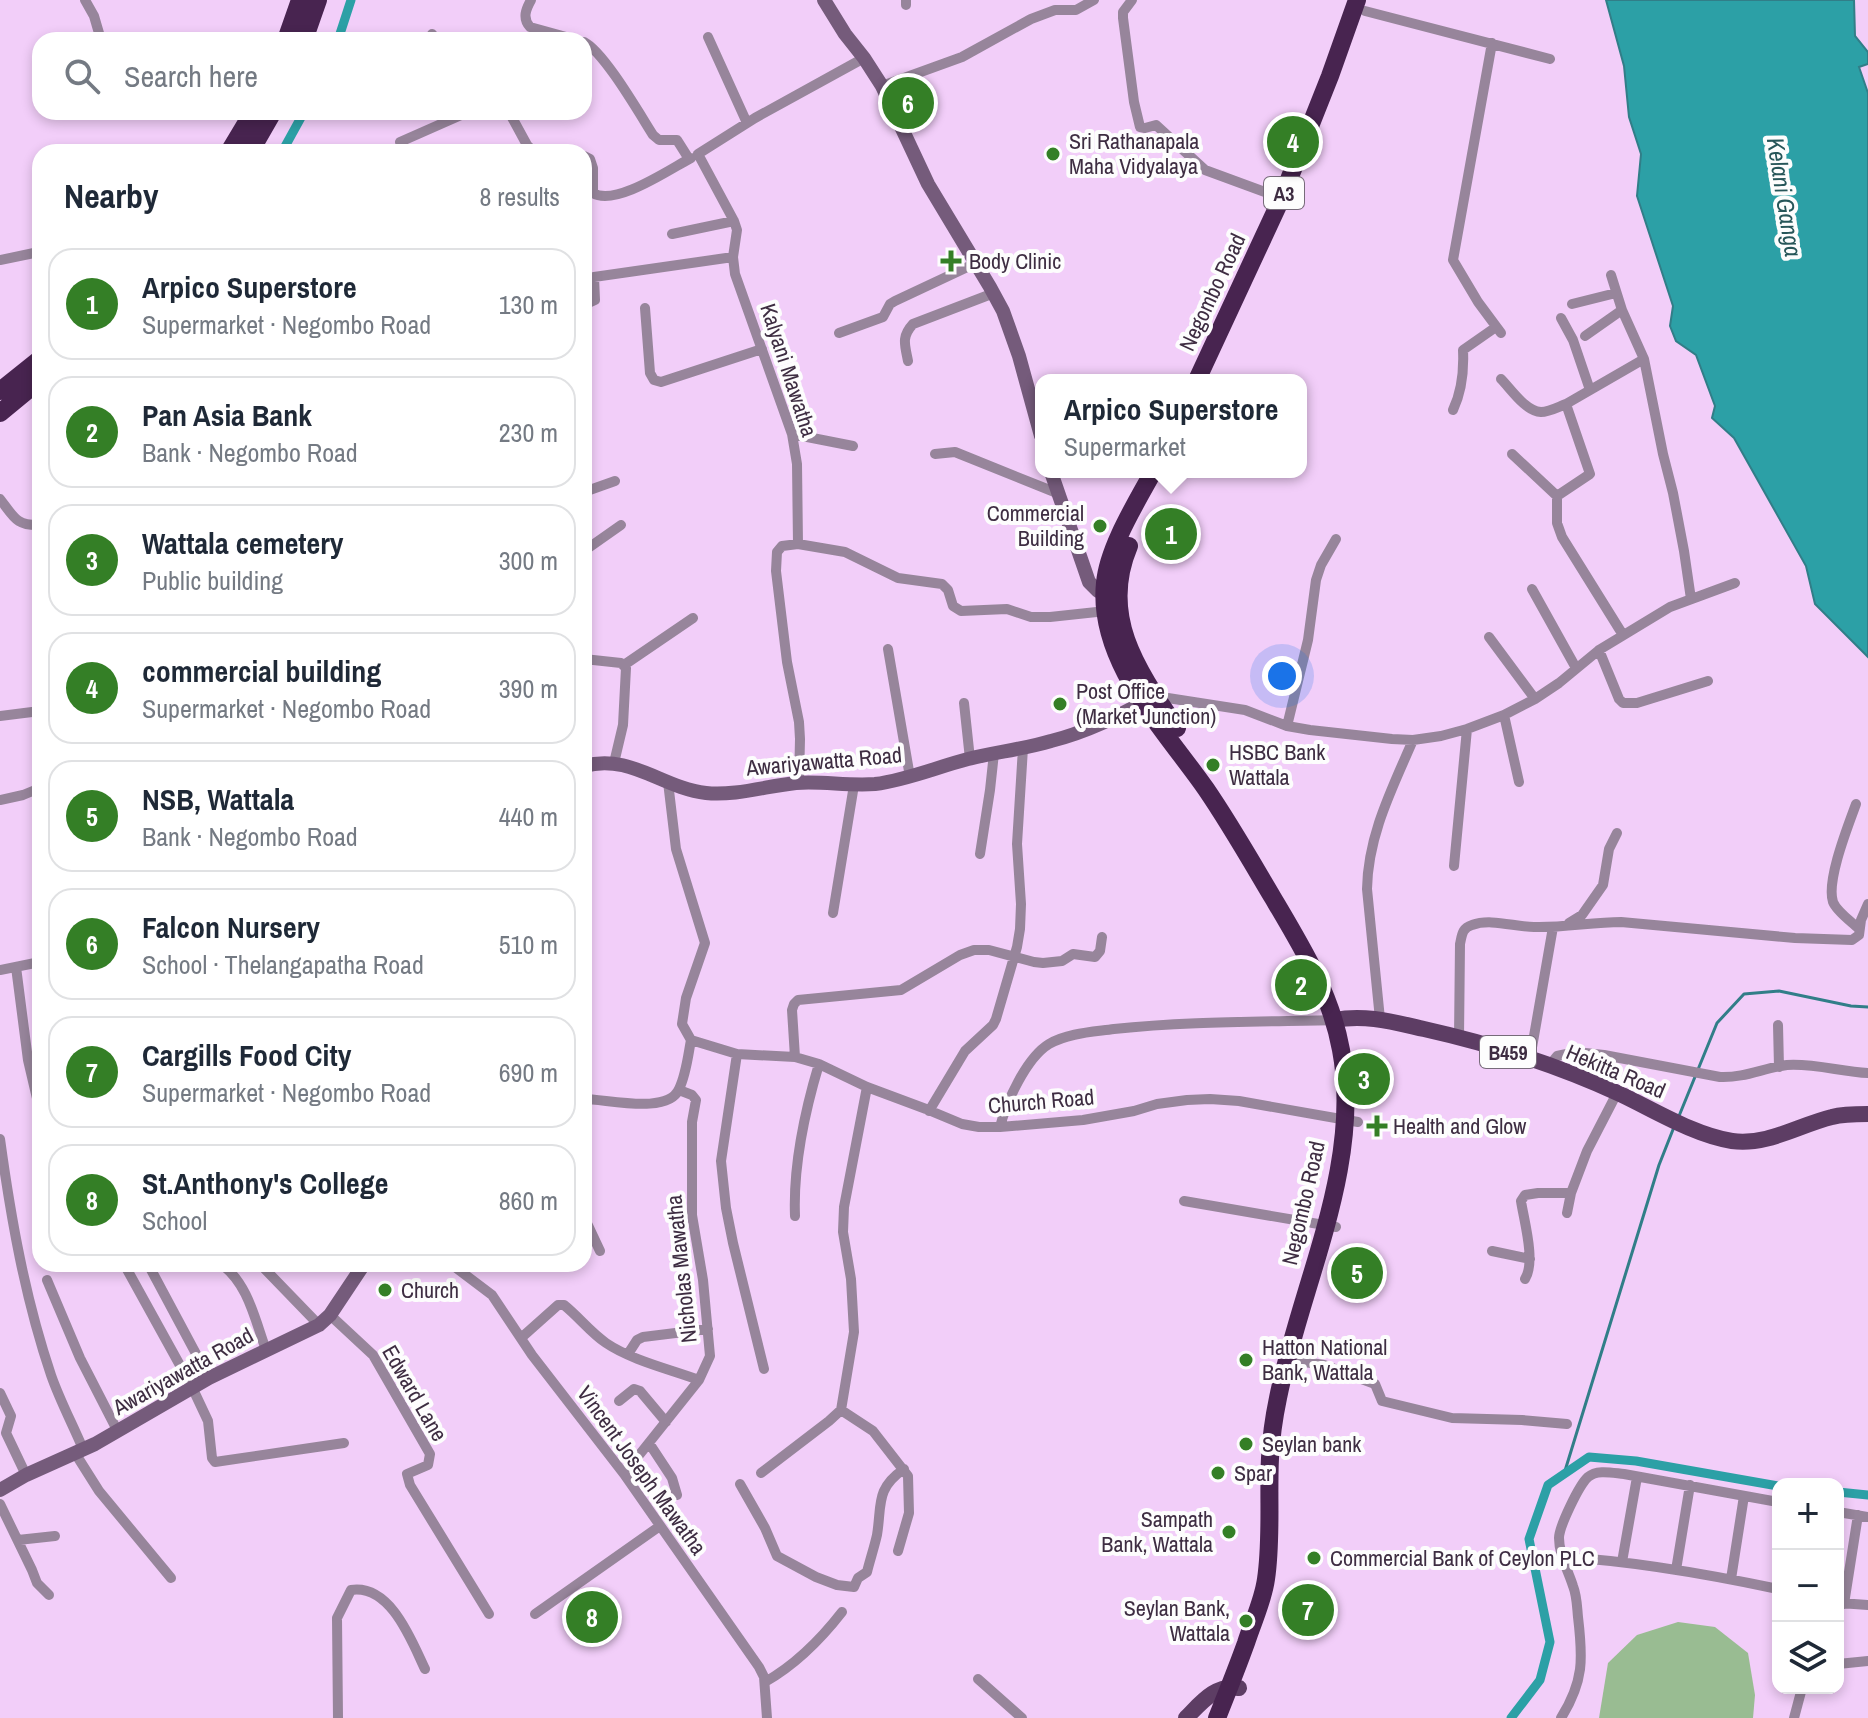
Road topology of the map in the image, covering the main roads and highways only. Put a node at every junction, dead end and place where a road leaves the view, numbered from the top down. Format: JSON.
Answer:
{"nodes":[{"id":1,"x":300,"y":0,"type":"edge"},
{"id":2,"x":318,"y":0,"type":"edge"},
{"id":3,"x":1364,"y":4,"type":"edge"},
{"id":4,"x":289,"y":32,"type":"edge"},
{"id":5,"x":307,"y":32,"type":"edge"},
{"id":6,"x":248,"y":120,"type":"edge"},
{"id":7,"x":268,"y":120,"type":"edge"},
{"id":8,"x":234,"y":144,"type":"edge"},
{"id":9,"x":255,"y":144,"type":"edge"},
{"id":10,"x":1287,"y":200,"type":"junction"},
{"id":11,"x":32,"y":365,"type":"edge"},
{"id":12,"x":1200,"y":374,"type":"edge"},
{"id":13,"x":1213,"y":374,"type":"edge"},
{"id":14,"x":32,"y":387,"type":"edge"},
{"id":15,"x":0,"y":391,"type":"edge"},
{"id":16,"x":0,"y":413,"type":"edge"},
{"id":17,"x":1150,"y":478,"type":"edge"},
{"id":18,"x":1162,"y":478,"type":"edge"},
{"id":19,"x":1109,"y":599,"type":"junction"},
{"id":20,"x":1340,"y":1018,"type":"junction"},
{"id":21,"x":1868,"y":1114,"type":"edge"},
{"id":22,"x":1330,"y":1226,"type":"junction"},
{"id":23,"x":1235,"y":1687,"type":"junction"},
{"id":24,"x":1186,"y":1718,"type":"edge"},
{"id":25,"x":1217,"y":1718,"type":"edge"},
{"id":26,"x":1227,"y":1718,"type":"edge"}],
"edges":[{"from":1,"to":4,"type":"highway"},
{"from":2,"to":5,"type":"highway"},
{"from":3,"to":10,"type":"highway","name":"Negombo Road","number":"A3"},
{"from":6,"to":8,"type":"highway"},
{"from":7,"to":9,"type":"highway"},
{"from":10,"to":12,"type":"highway","name":"Negombo Road","number":"A3"},
{"from":10,"to":13,"type":"highway","name":"Negombo Road","number":"A3"},
{"from":11,"to":15,"type":"highway"},
{"from":14,"to":16,"type":"highway"},
{"from":17,"to":19,"type":"highway","name":"Negombo Road"},
{"from":18,"to":19,"type":"highway","name":"Negombo Road"},
{"from":19,"to":20,"type":"highway","name":"Negombo Road"},
{"from":20,"to":21,"type":"main road","name":"Hekitta Road","number":"B459"},
{"from":20,"to":22,"type":"highway","name":"Negombo Road"},
{"from":22,"to":23,"type":"highway","name":"Negombo Road"},
{"from":22,"to":23,"type":"highway","name":"Negombo Road"},
{"from":23,"to":24,"type":"main road"},
{"from":23,"to":25,"type":"highway","name":"Negombo Road"},
{"from":23,"to":26,"type":"highway","name":"Negombo Road"}]}
